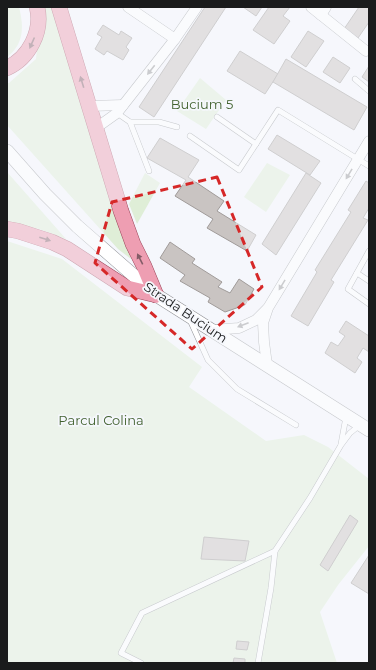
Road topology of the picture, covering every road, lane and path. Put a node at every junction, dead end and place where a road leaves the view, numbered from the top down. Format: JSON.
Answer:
{"nodes":[{"id":1,"x":37,"y":7,"type":"edge"},
{"id":2,"x":59,"y":7,"type":"edge"},
{"id":3,"x":128,"y":7,"type":"edge"},
{"id":4,"x":197,"y":7,"type":"edge"},
{"id":5,"x":311,"y":7,"type":"edge"},
{"id":6,"x":324,"y":11,"type":"edge"},
{"id":7,"x":175,"y":39,"type":"junction"},
{"id":8,"x":366,"y":51,"type":"dead end"},
{"id":9,"x":7,"y":68,"type":"edge"},
{"id":10,"x":355,"y":79,"type":"dead end"},
{"id":11,"x":369,"y":90,"type":"edge"},
{"id":12,"x":89,"y":106,"type":"junction"},
{"id":13,"x":120,"y":109,"type":"junction"},
{"id":14,"x":217,"y":117,"type":"dead end"},
{"id":15,"x":130,"y":122,"type":"junction"},
{"id":16,"x":177,"y":127,"type":"dead end"},
{"id":17,"x":96,"y":128,"type":"junction"},
{"id":18,"x":190,"y":136,"type":"dead end"},
{"id":19,"x":369,"y":141,"type":"edge"},
{"id":20,"x":256,"y":144,"type":"junction"},
{"id":21,"x":7,"y":151,"type":"edge"},
{"id":22,"x":358,"y":159,"type":"junction"},
{"id":23,"x":369,"y":166,"type":"edge"},
{"id":24,"x":149,"y":171,"type":"dead end"},
{"id":25,"x":7,"y":229,"type":"edge"},
{"id":26,"x":369,"y":252,"type":"edge"},
{"id":27,"x":357,"y":273,"type":"junction"},
{"id":28,"x":369,"y":280,"type":"edge"},
{"id":29,"x":156,"y":295,"type":"junction"},
{"id":30,"x":369,"y":304,"type":"edge"},
{"id":31,"x":268,"y":308,"type":"junction"},
{"id":32,"x":188,"y":315,"type":"junction"},
{"id":33,"x":212,"y":330,"type":"junction"},
{"id":34,"x":267,"y":365,"type":"junction"},
{"id":35,"x":346,"y":415,"type":"junction"},
{"id":36,"x":296,"y":425,"type":"dead end"},
{"id":37,"x":365,"y":428,"type":"edge"},
{"id":38,"x":341,"y":445,"type":"junction"},
{"id":39,"x":275,"y":551,"type":"junction"},
{"id":40,"x":141,"y":663,"type":"edge"},
{"id":41,"x":258,"y":663,"type":"edge"}],
"edges":[{"from":1,"to":9,"type":"main road","one_way":true},
{"from":12,"to":2,"type":"main road","one_way":true},
{"from":3,"to":7,"type":"street"},
{"from":4,"to":7,"type":"street"},
{"from":5,"to":6,"type":"street"},
{"from":6,"to":8,"type":"street"},
{"from":7,"to":13,"type":"street","one_way":true},
{"from":10,"to":11,"type":"lane"},
{"from":12,"to":13,"type":"street"},
{"from":12,"to":17,"type":"main road"},
{"from":13,"to":15,"type":"lane"},
{"from":13,"to":17,"type":"street"},
{"from":14,"to":20,"type":"lane"},
{"from":15,"to":16,"type":"lane"},
{"from":15,"to":24,"type":"lane"},
{"from":29,"to":17,"type":"main road","one_way":true},
{"from":18,"to":20,"type":"lane"},
{"from":19,"to":22,"type":"street"},
{"from":20,"to":22,"type":"lane"},
{"from":21,"to":29,"type":"main road","name":"Strada Bucium"},
{"from":22,"to":23,"type":"lane"},
{"from":22,"to":31,"type":"street","one_way":true},
{"from":25,"to":29,"type":"main road","one_way":true},
{"from":26,"to":27,"type":"lane"},
{"from":27,"to":28,"type":"lane"},
{"from":27,"to":30,"type":"lane"},
{"from":29,"to":32,"type":"main road","name":"Strada Bucium"},
{"from":31,"to":33,"type":"street","one_way":true},
{"from":31,"to":34,"type":"street"},
{"from":32,"to":33,"type":"main road","name":"Strada Bucium"},
{"from":32,"to":36,"type":"lane"},
{"from":33,"to":34,"type":"main road","name":"Strada Bucium"},
{"from":34,"to":35,"type":"main road","name":"Strada Bucium"},
{"from":35,"to":37,"type":"main road","name":"Strada Bucium"},
{"from":35,"to":38,"type":"lane"},
{"from":37,"to":38,"type":"lane"},
{"from":38,"to":39,"type":"lane"},
{"from":39,"to":40,"type":"lane"},
{"from":39,"to":41,"type":"lane"}]}
